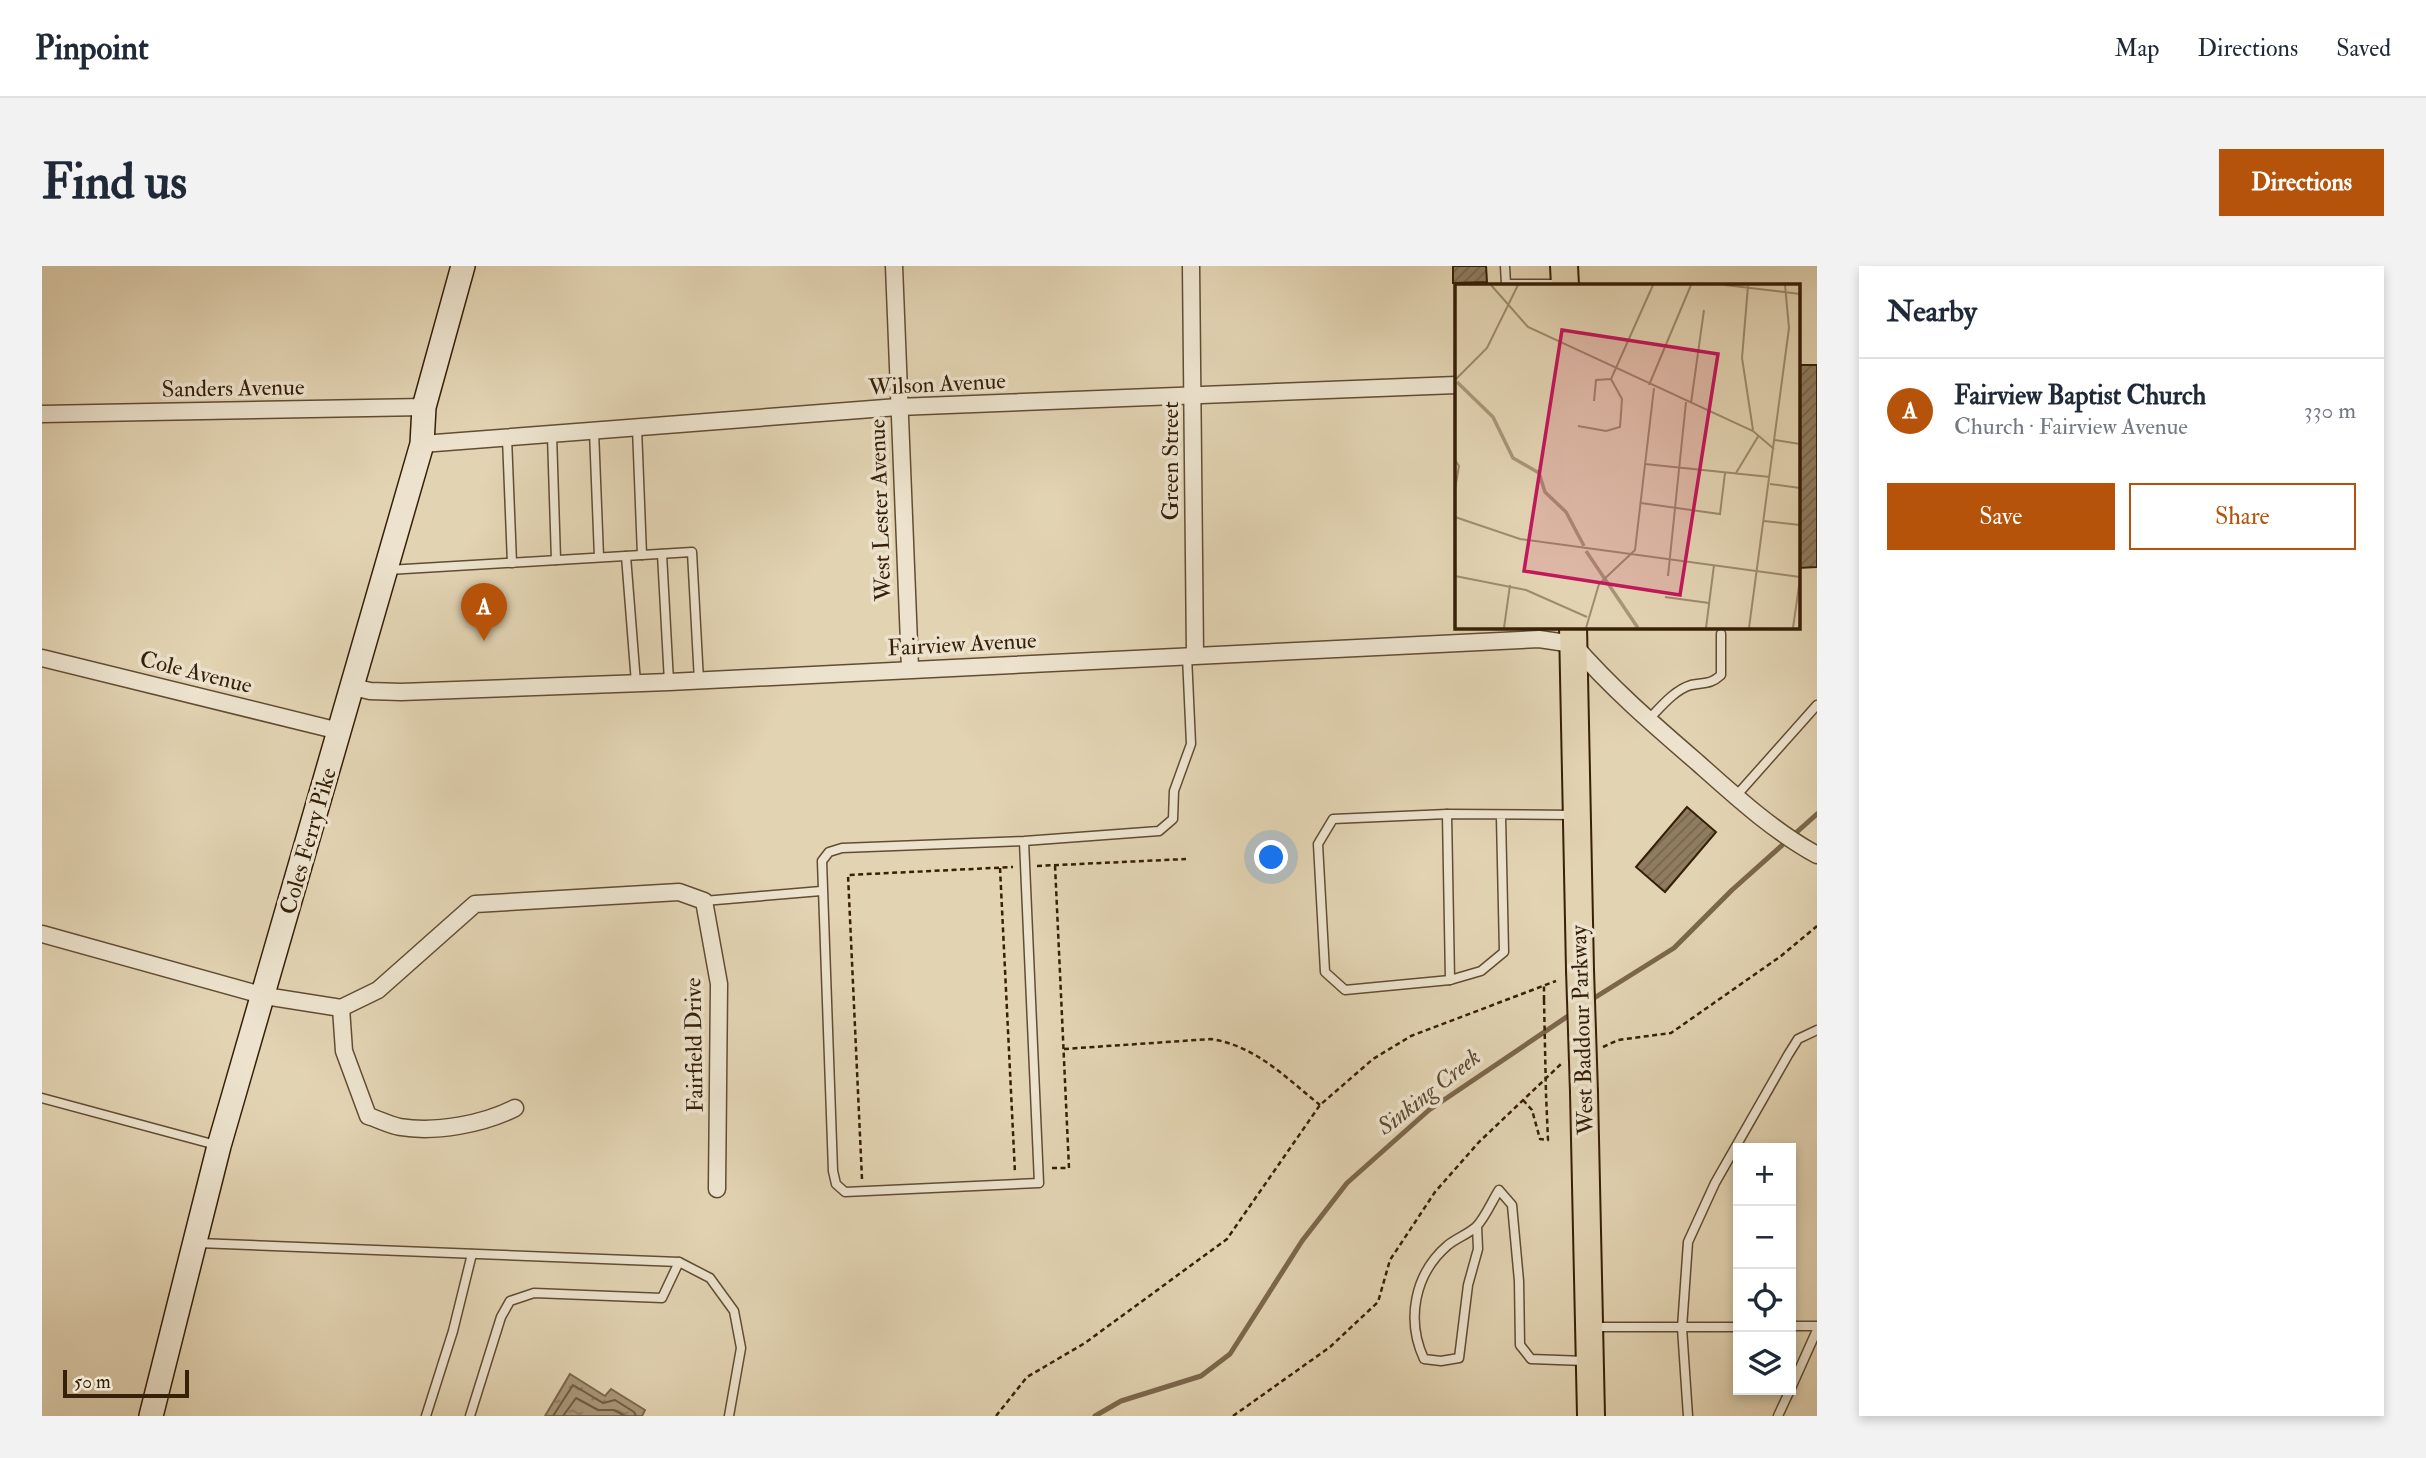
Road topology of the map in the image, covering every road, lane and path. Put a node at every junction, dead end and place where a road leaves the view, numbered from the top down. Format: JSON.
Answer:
{"nodes":[{"id":1,"x":463,"y":266,"type":"edge"},
{"id":2,"x":894,"y":266,"type":"edge"},
{"id":3,"x":1191,"y":266,"type":"edge"},
{"id":4,"x":1505,"y":266,"type":"edge"},
{"id":5,"x":1565,"y":278,"type":"edge"},
{"id":6,"x":1455,"y":384,"type":"edge"},
{"id":7,"x":1193,"y":395,"type":"junction"},
{"id":8,"x":425,"y":407,"type":"junction"},
{"id":9,"x":898,"y":407,"type":"junction"},
{"id":10,"x":42,"y":414,"type":"edge"},
{"id":11,"x":637,"y":428,"type":"junction"},
{"id":12,"x":594,"y":431,"type":"junction"},
{"id":13,"x":551,"y":435,"type":"junction"},
{"id":14,"x":507,"y":438,"type":"junction"},
{"id":15,"x":422,"y":444,"type":"junction"},
{"id":16,"x":662,"y":554,"type":"junction"},
{"id":17,"x":642,"y":555,"type":"junction"},
{"id":18,"x":626,"y":556,"type":"junction"},
{"id":19,"x":599,"y":557,"type":"junction"},
{"id":20,"x":556,"y":560,"type":"junction"},
{"id":21,"x":512,"y":562,"type":"junction"},
{"id":22,"x":386,"y":570,"type":"junction"},
{"id":23,"x":1573,"y":635,"type":"edge"},
{"id":24,"x":1721,"y":635,"type":"dead end"},
{"id":25,"x":1191,"y":656,"type":"junction"},
{"id":26,"x":42,"y":658,"type":"edge"},
{"id":27,"x":909,"y":668,"type":"junction"},
{"id":28,"x":699,"y":681,"type":"junction"},
{"id":29,"x":669,"y":682,"type":"junction"},
{"id":30,"x":636,"y":683,"type":"junction"},
{"id":31,"x":353,"y":687,"type":"junction"},
{"id":32,"x":1817,"y":705,"type":"edge"},
{"id":33,"x":1648,"y":720,"type":"junction"},
{"id":34,"x":339,"y":731,"type":"junction"},
{"id":35,"x":1736,"y":796,"type":"junction"},
{"id":36,"x":1447,"y":814,"type":"junction"},
{"id":37,"x":1577,"y":815,"type":"junction"},
{"id":38,"x":1501,"y":817,"type":"junction"},
{"id":39,"x":1024,"y":841,"type":"junction"},
{"id":40,"x":1817,"y":855,"type":"edge"},
{"id":41,"x":1186,"y":859,"type":"dead end"},
{"id":42,"x":1055,"y":865,"type":"junction"},
{"id":43,"x":1037,"y":866,"type":"dead end"},
{"id":44,"x":1017,"y":867,"type":"dead end"},
{"id":45,"x":1000,"y":868,"type":"junction"},
{"id":46,"x":821,"y":891,"type":"junction"},
{"id":47,"x":704,"y":901,"type":"junction"},
{"id":48,"x":1817,"y":926,"type":"edge"},
{"id":49,"x":42,"y":934,"type":"edge"},
{"id":50,"x":1450,"y":980,"type":"junction"},
{"id":51,"x":1556,"y":981,"type":"dead end"},
{"id":52,"x":1544,"y":986,"type":"junction"},
{"id":53,"x":265,"y":996,"type":"junction"},
{"id":54,"x":341,"y":1008,"type":"junction"},
{"id":55,"x":1817,"y":1030,"type":"edge"},
{"id":56,"x":1063,"y":1049,"type":"junction"},
{"id":57,"x":1594,"y":1050,"type":"dead end"},
{"id":58,"x":1570,"y":1060,"type":"dead end"},
{"id":59,"x":42,"y":1098,"type":"edge"},
{"id":60,"x":1522,"y":1100,"type":"junction"},
{"id":61,"x":1320,"y":1105,"type":"junction"},
{"id":62,"x":515,"y":1108,"type":"dead end"},
{"id":63,"x":219,"y":1146,"type":"junction"},
{"id":64,"x":1052,"y":1168,"type":"dead end"},
{"id":65,"x":1023,"y":1170,"type":"dead end"},
{"id":66,"x":863,"y":1182,"type":"dead end"},
{"id":67,"x":717,"y":1189,"type":"dead end"},
{"id":68,"x":1477,"y":1226,"type":"junction"},
{"id":69,"x":195,"y":1243,"type":"junction"},
{"id":70,"x":472,"y":1254,"type":"junction"},
{"id":71,"x":679,"y":1262,"type":"junction"},
{"id":72,"x":1796,"y":1326,"type":"edge"},
{"id":73,"x":1590,"y":1327,"type":"junction"},
{"id":74,"x":1733,"y":1327,"type":"edge"},
{"id":75,"x":1682,"y":1328,"type":"junction"},
{"id":76,"x":1817,"y":1328,"type":"edge"},
{"id":77,"x":1592,"y":1362,"type":"junction"},
{"id":78,"x":1796,"y":1375,"type":"edge"},
{"id":79,"x":1787,"y":1395,"type":"edge"},
{"id":80,"x":151,"y":1416,"type":"edge"},
{"id":81,"x":426,"y":1416,"type":"edge"},
{"id":82,"x":470,"y":1416,"type":"edge"},
{"id":83,"x":729,"y":1416,"type":"edge"},
{"id":84,"x":996,"y":1416,"type":"edge"},
{"id":85,"x":1233,"y":1416,"type":"edge"},
{"id":86,"x":1591,"y":1416,"type":"edge"},
{"id":87,"x":1688,"y":1416,"type":"edge"},
{"id":88,"x":1778,"y":1416,"type":"edge"}],
"edges":[{"from":1,"to":8,"type":"street","name":"Coles Ferry Pike"},
{"from":2,"to":9,"type":"street","name":"West Lester Avenue"},
{"from":3,"to":7,"type":"street","name":"Green Street"},
{"from":4,"to":5,"type":"lane"},
{"from":6,"to":7,"type":"street","name":"Wilson Avenue"},
{"from":7,"to":9,"type":"street","name":"Wilson Avenue"},
{"from":7,"to":25,"type":"street","name":"Green Street"},
{"from":8,"to":10,"type":"street","name":"Sanders Avenue"},
{"from":8,"to":15,"type":"street","name":"Coles Ferry Pike"},
{"from":9,"to":11,"type":"street","name":"Wilson Avenue"},
{"from":9,"to":27,"type":"street","name":"West Lester Avenue"},
{"from":11,"to":12,"type":"street","name":"Wilson Avenue"},
{"from":11,"to":17,"type":"lane"},
{"from":12,"to":13,"type":"street","name":"Wilson Avenue"},
{"from":12,"to":19,"type":"lane"},
{"from":13,"to":14,"type":"street","name":"Wilson Avenue"},
{"from":13,"to":20,"type":"lane"},
{"from":14,"to":15,"type":"street","name":"Wilson Avenue"},
{"from":14,"to":21,"type":"lane"},
{"from":15,"to":22,"type":"street","name":"Coles Ferry Pike"},
{"from":16,"to":17,"type":"lane"},
{"from":16,"to":28,"type":"lane"},
{"from":16,"to":29,"type":"lane"},
{"from":17,"to":18,"type":"lane"},
{"from":18,"to":19,"type":"lane"},
{"from":18,"to":30,"type":"lane"},
{"from":19,"to":20,"type":"lane"},
{"from":20,"to":21,"type":"lane"},
{"from":21,"to":22,"type":"lane"},
{"from":22,"to":31,"type":"street","name":"Coles Ferry Pike"},
{"from":23,"to":25,"type":"street","name":"Fairview Avenue"},
{"from":23,"to":33,"type":"street"},
{"from":23,"to":37,"type":"main road","name":"West Baddour Parkway"},
{"from":24,"to":33,"type":"lane"},
{"from":25,"to":27,"type":"street","name":"Fairview Avenue"},
{"from":25,"to":39,"type":"lane"},
{"from":26,"to":34,"type":"street","name":"Cole Avenue"},
{"from":27,"to":28,"type":"street","name":"Fairview Avenue"},
{"from":28,"to":29,"type":"street","name":"Fairview Avenue"},
{"from":29,"to":30,"type":"street","name":"Fairview Avenue"},
{"from":30,"to":31,"type":"street","name":"Fairview Avenue"},
{"from":31,"to":34,"type":"street","name":"Coles Ferry Pike"},
{"from":32,"to":35,"type":"lane"},
{"from":33,"to":35,"type":"street"},
{"from":34,"to":53,"type":"street","name":"Coles Ferry Pike"},
{"from":35,"to":40,"type":"street"},
{"from":36,"to":38,"type":"lane"},
{"from":36,"to":50,"type":"lane"},
{"from":36,"to":50,"type":"lane"},
{"from":37,"to":38,"type":"lane"},
{"from":37,"to":73,"type":"main road","name":"West Baddour Parkway","bridge":true},
{"from":38,"to":50,"type":"lane"},
{"from":39,"to":46,"type":"lane"},
{"from":39,"to":46,"type":"lane"},
{"from":41,"to":42,"type":"path"},
{"from":42,"to":43,"type":"path"},
{"from":42,"to":56,"type":"path"},
{"from":44,"to":45,"type":"path"},
{"from":45,"to":65,"type":"path"},
{"from":45,"to":66,"type":"path"},
{"from":46,"to":47,"type":"lane"},
{"from":47,"to":54,"type":"street"},
{"from":47,"to":67,"type":"street","name":"Fairfield Drive"},
{"from":48,"to":57,"type":"path"},
{"from":49,"to":53,"type":"street"},
{"from":51,"to":52,"type":"path"},
{"from":52,"to":60,"type":"path","bridge":true},
{"from":52,"to":61,"type":"path"},
{"from":53,"to":54,"type":"street"},
{"from":53,"to":63,"type":"street","name":"Coles Ferry Pike"},
{"from":54,"to":62,"type":"street"},
{"from":55,"to":75,"type":"lane"},
{"from":56,"to":61,"type":"path"},
{"from":56,"to":64,"type":"path"},
{"from":58,"to":60,"type":"path"},
{"from":59,"to":63,"type":"lane"},
{"from":60,"to":85,"type":"path"},
{"from":61,"to":84,"type":"path"},
{"from":63,"to":69,"type":"street","name":"Coles Ferry Pike"},
{"from":68,"to":68,"type":"lane"},
{"from":68,"to":77,"type":"lane"},
{"from":69,"to":70,"type":"lane"},
{"from":69,"to":80,"type":"street","name":"Coles Ferry Pike"},
{"from":70,"to":71,"type":"lane"},
{"from":70,"to":81,"type":"lane"},
{"from":71,"to":82,"type":"lane"},
{"from":71,"to":83,"type":"lane"},
{"from":72,"to":76,"type":"lane"},
{"from":73,"to":75,"type":"lane"},
{"from":73,"to":77,"type":"main road","name":"West Baddour Parkway"},
{"from":74,"to":75,"type":"lane"},
{"from":75,"to":87,"type":"lane"},
{"from":76,"to":78,"type":"lane"},
{"from":77,"to":86,"type":"main road","name":"West Baddour Parkway"},
{"from":79,"to":88,"type":"lane"}]}
